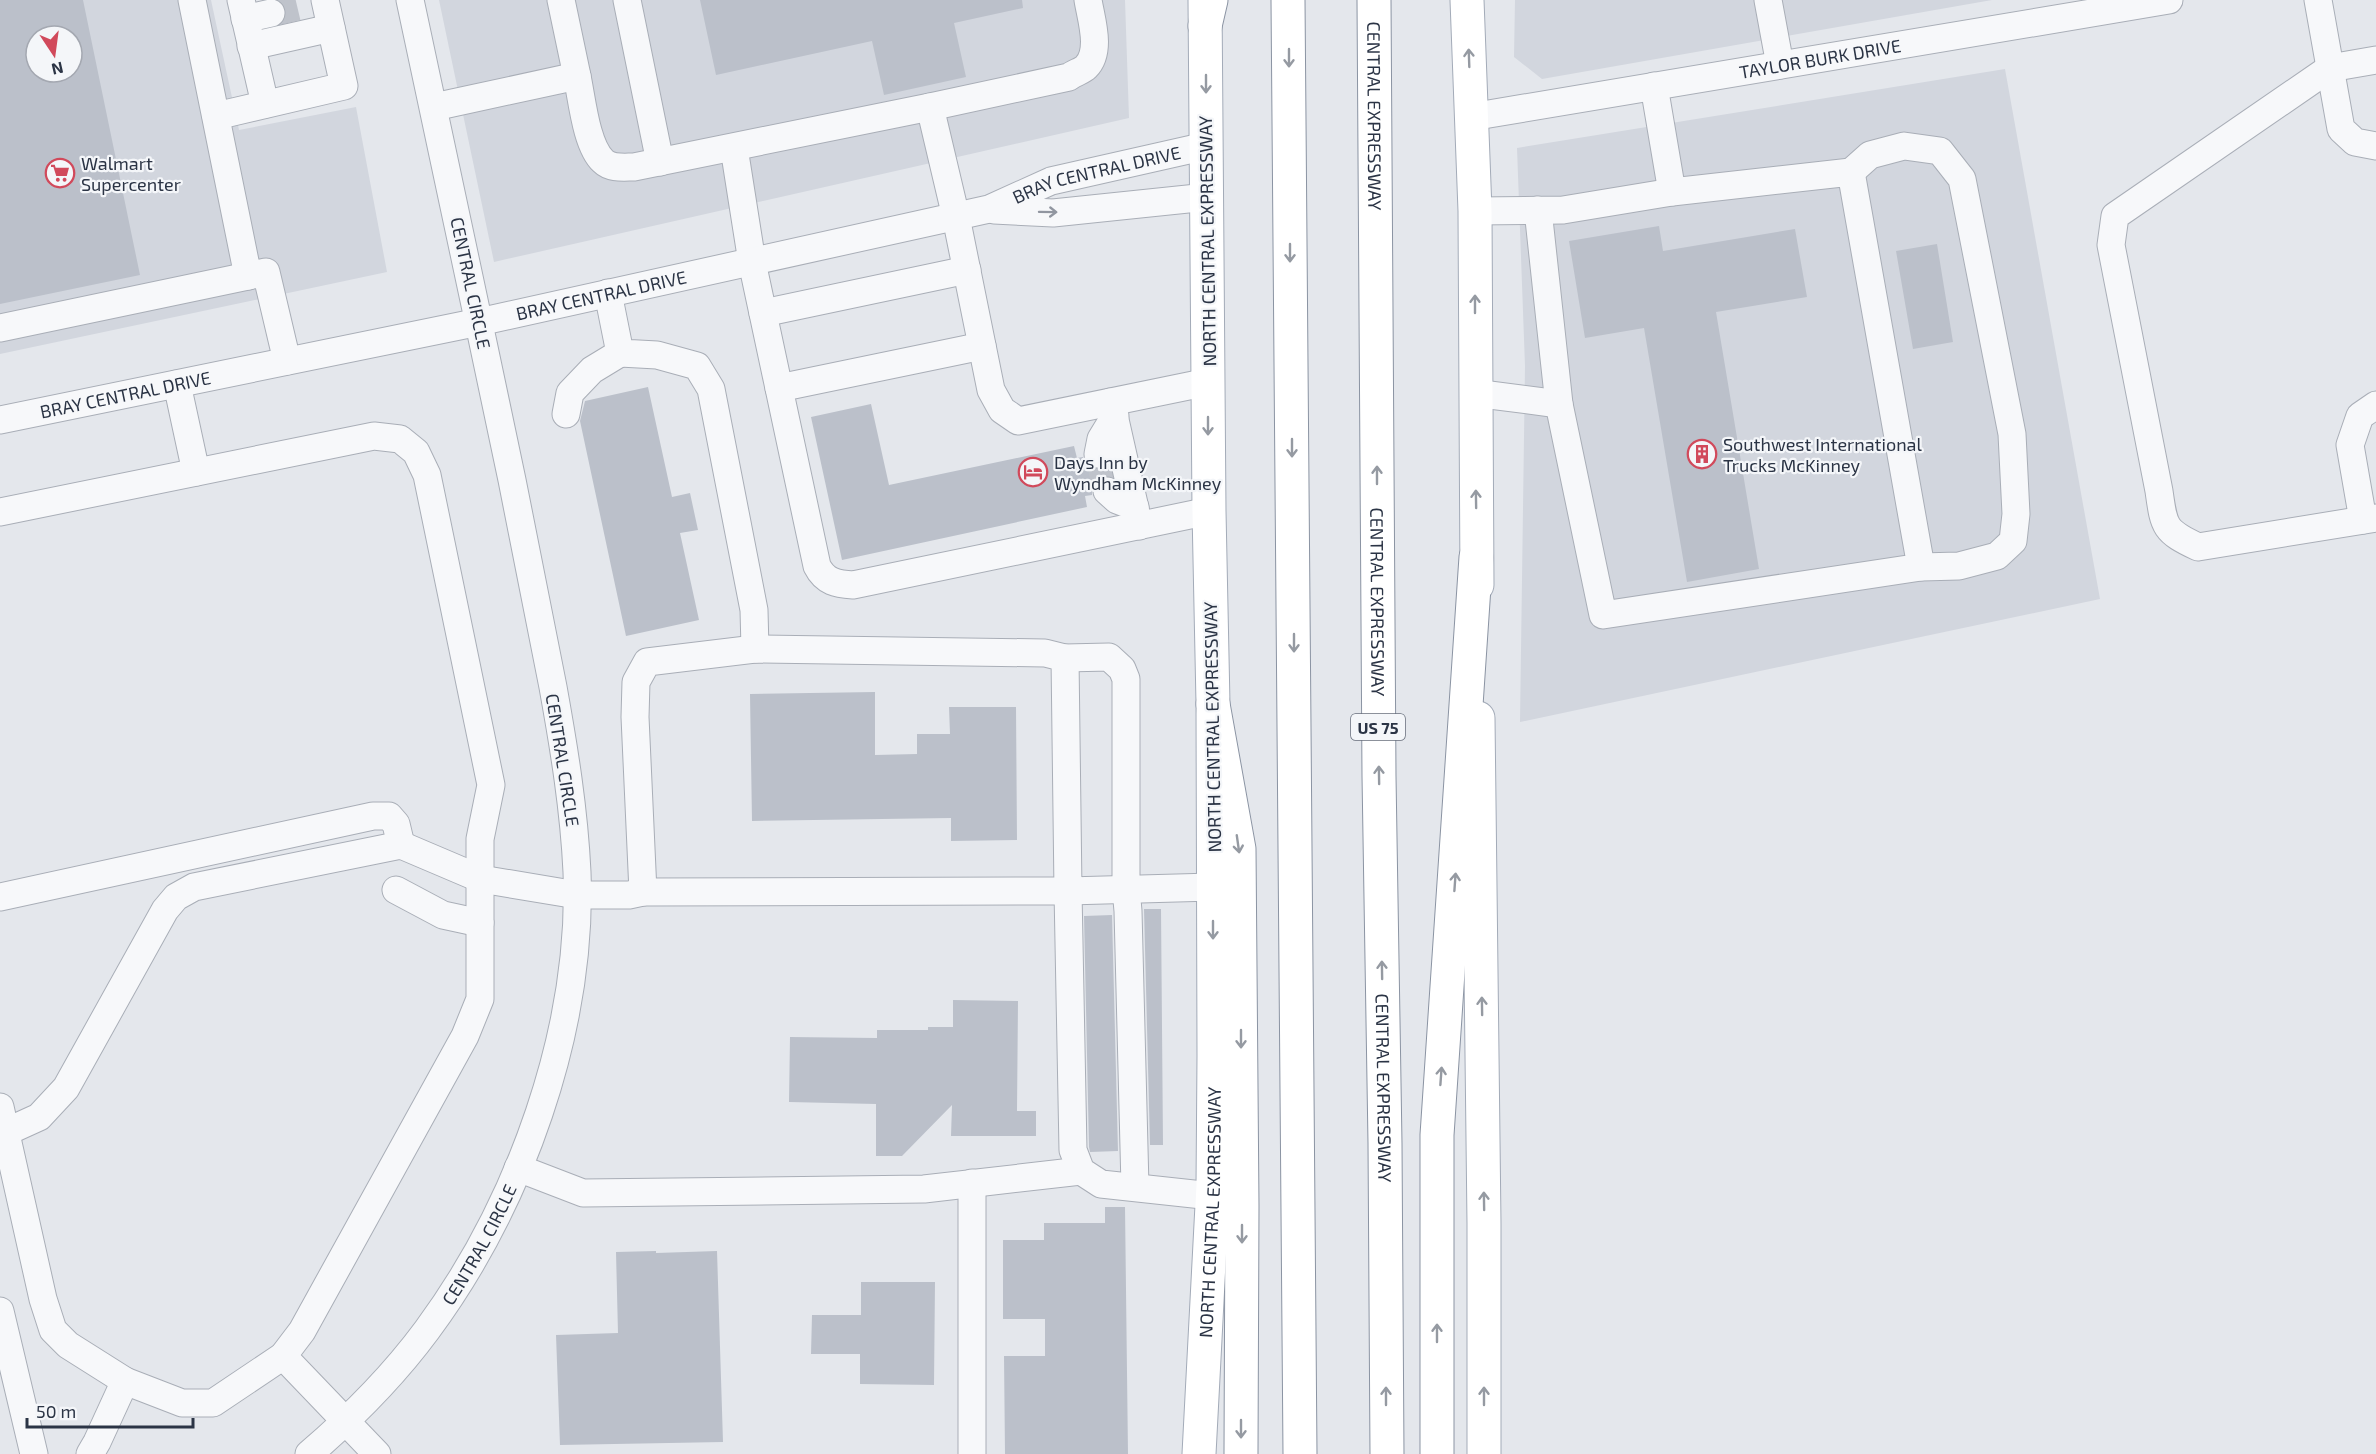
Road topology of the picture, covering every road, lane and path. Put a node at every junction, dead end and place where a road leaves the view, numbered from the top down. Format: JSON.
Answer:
{"nodes":[{"id":1,"x":192,"y":0,"type":"edge"},
{"id":2,"x":410,"y":0,"type":"edge"},
{"id":3,"x":561,"y":0,"type":"edge"},
{"id":4,"x":627,"y":0,"type":"edge"},
{"id":5,"x":1088,"y":0,"type":"edge"},
{"id":6,"x":1288,"y":0,"type":"edge"},
{"id":7,"x":1374,"y":0,"type":"edge"},
{"id":8,"x":1467,"y":0,"type":"edge"},
{"id":9,"x":1768,"y":0,"type":"edge"},
{"id":10,"x":2169,"y":0,"type":"edge"},
{"id":11,"x":2318,"y":0,"type":"edge"},
{"id":12,"x":320,"y":2,"type":"edge"},
{"id":13,"x":1207,"y":9,"type":"edge"},
{"id":14,"x":2052,"y":10,"type":"edge"},
{"id":15,"x":252,"y":11,"type":"edge"},
{"id":16,"x":331,"y":28,"type":"junction"},
{"id":17,"x":251,"y":46,"type":"junction"},
{"id":18,"x":2376,"y":60,"type":"edge"},
{"id":19,"x":1780,"y":65,"type":"junction"},
{"id":20,"x":2330,"y":68,"type":"junction"},
{"id":21,"x":578,"y":76,"type":"junction"},
{"id":22,"x":1654,"y":86,"type":"junction"},
{"id":23,"x":265,"y":104,"type":"junction"},
{"id":24,"x":434,"y":107,"type":"junction"},
{"id":25,"x":930,"y":107,"type":"junction"},
{"id":26,"x":216,"y":116,"type":"junction"},
{"id":27,"x":1471,"y":117,"type":"junction"},
{"id":28,"x":1206,"y":146,"type":"junction"},
{"id":29,"x":2376,"y":146,"type":"edge"},
{"id":30,"x":734,"y":148,"type":"junction"},
{"id":31,"x":660,"y":162,"type":"junction"},
{"id":32,"x":1851,"y":172,"type":"junction"},
{"id":33,"x":1672,"y":192,"type":"junction"},
{"id":34,"x":1207,"y":197,"type":"junction"},
{"id":35,"x":989,"y":209,"type":"junction"},
{"id":36,"x":1538,"y":210,"type":"junction"},
{"id":37,"x":1475,"y":212,"type":"junction"},
{"id":38,"x":956,"y":217,"type":"junction"},
{"id":39,"x":752,"y":262,"type":"junction"},
{"id":40,"x":967,"y":270,"type":"junction"},
{"id":41,"x":248,"y":276,"type":"junction"},
{"id":42,"x":608,"y":293,"type":"junction"},
{"id":43,"x":763,"y":313,"type":"junction"},
{"id":44,"x":478,"y":322,"type":"junction"},
{"id":45,"x":0,"y":328,"type":"edge"},
{"id":46,"x":982,"y":346,"type":"junction"},
{"id":47,"x":620,"y":353,"type":"junction"},
{"id":48,"x":287,"y":361,"type":"junction"},
{"id":49,"x":1208,"y":382,"type":"junction"},
{"id":50,"x":177,"y":384,"type":"junction"},
{"id":51,"x":779,"y":388,"type":"junction"},
{"id":52,"x":1474,"y":393,"type":"junction"},
{"id":53,"x":1559,"y":404,"type":"junction"},
{"id":54,"x":2376,"y":405,"type":"edge"},
{"id":55,"x":1113,"y":409,"type":"junction"},
{"id":56,"x":566,"y":414,"type":"dead end"},
{"id":57,"x":0,"y":420,"type":"edge"},
{"id":58,"x":1098,"y":454,"type":"tunnel mouth"},
{"id":59,"x":196,"y":472,"type":"junction"},
{"id":60,"x":1107,"y":491,"type":"tunnel mouth"},
{"id":61,"x":1209,"y":511,"type":"junction"},
{"id":62,"x":0,"y":512,"type":"edge"},
{"id":63,"x":1137,"y":516,"type":"junction"},
{"id":64,"x":2370,"y":519,"type":"edge"},
{"id":65,"x":1476,"y":557,"type":"junction"},
{"id":66,"x":1921,"y":567,"type":"junction"},
{"id":67,"x":755,"y":649,"type":"junction"},
{"id":68,"x":1065,"y":658,"type":"junction"},
{"id":69,"x":1213,"y":704,"type":"junction"},
{"id":70,"x":401,"y":845,"type":"junction"},
{"id":71,"x":481,"y":879,"type":"junction"},
{"id":72,"x":1213,"y":886,"type":"junction"},
{"id":73,"x":1126,"y":889,"type":"junction"},
{"id":74,"x":396,"y":890,"type":"dead end"},
{"id":75,"x":1068,"y":891,"type":"junction"},
{"id":76,"x":643,"y":892,"type":"junction"},
{"id":77,"x":577,"y":895,"type":"junction"},
{"id":78,"x":0,"y":897,"type":"edge"},
{"id":79,"x":480,"y":923,"type":"junction"},
{"id":80,"x":3,"y":1120,"type":"edge"},
{"id":81,"x":518,"y":1168,"type":"junction"},
{"id":82,"x":1081,"y":1171,"type":"junction"},
{"id":83,"x":972,"y":1183,"type":"junction"},
{"id":84,"x":1136,"y":1187,"type":"junction"},
{"id":85,"x":1212,"y":1196,"type":"junction"},
{"id":86,"x":0,"y":1311,"type":"edge"},
{"id":87,"x":283,"y":1356,"type":"junction"},
{"id":88,"x":125,"y":1381,"type":"junction"},
{"id":89,"x":345,"y":1422,"type":"junction"},
{"id":90,"x":34,"y":1454,"type":"edge"},
{"id":91,"x":90,"y":1454,"type":"edge"},
{"id":92,"x":309,"y":1454,"type":"edge"},
{"id":93,"x":377,"y":1454,"type":"edge"},
{"id":94,"x":972,"y":1454,"type":"edge"},
{"id":95,"x":1199,"y":1454,"type":"edge"},
{"id":96,"x":1241,"y":1454,"type":"edge"},
{"id":97,"x":1300,"y":1454,"type":"edge"},
{"id":98,"x":1387,"y":1454,"type":"edge"},
{"id":99,"x":1437,"y":1454,"type":"edge"},
{"id":100,"x":1484,"y":1454,"type":"edge"}],
"edges":[{"from":1,"to":26,"type":"street"},
{"from":2,"to":24,"type":"street","name":"CENTRAL CIRCLE"},
{"from":3,"to":21,"type":"street"},
{"from":4,"to":31,"type":"street"},
{"from":5,"to":25,"type":"street"},
{"from":6,"to":97,"type":"main road","one_way":true},
{"from":98,"to":7,"type":"main road","name":"CENTRAL EXPRESSWAY","number":"US 75","one_way":true},
{"from":27,"to":8,"type":"main road","one_way":true},
{"from":9,"to":19,"type":"street"},
{"from":10,"to":14,"type":"street","name":"TAYLOR BURK DRIVE"},
{"from":11,"to":20,"type":"street"},
{"from":12,"to":16,"type":"street"},
{"from":13,"to":28,"type":"main road","name":"NORTH CENTRAL EXPRESSWAY","one_way":true},
{"from":14,"to":19,"type":"street","name":"TAYLOR BURK DRIVE"},
{"from":15,"to":17,"type":"street"},
{"from":16,"to":17,"type":"street"},
{"from":16,"to":23,"type":"street"},
{"from":17,"to":23,"type":"street"},
{"from":18,"to":20,"type":"street"},
{"from":19,"to":22,"type":"street","name":"TAYLOR BURK DRIVE"},
{"from":20,"to":29,"type":"street"},
{"from":20,"to":64,"type":"street"},
{"from":21,"to":24,"type":"street"},
{"from":21,"to":31,"type":"street"},
{"from":22,"to":27,"type":"street","name":"TAYLOR BURK DRIVE"},
{"from":22,"to":33,"type":"street"},
{"from":23,"to":26,"type":"street"},
{"from":24,"to":44,"type":"street","name":"CENTRAL CIRCLE"},
{"from":25,"to":30,"type":"street"},
{"from":25,"to":38,"type":"street"},
{"from":26,"to":41,"type":"street"},
{"from":27,"to":37,"type":"main road"},
{"from":28,"to":34,"type":"main road","name":"NORTH CENTRAL EXPRESSWAY"},
{"from":28,"to":35,"type":"street","name":"BRAY CENTRAL DRIVE"},
{"from":30,"to":31,"type":"street"},
{"from":30,"to":39,"type":"street"},
{"from":32,"to":33,"type":"street"},
{"from":32,"to":66,"type":"street"},
{"from":32,"to":66,"type":"street"},
{"from":33,"to":36,"type":"street"},
{"from":35,"to":34,"type":"street","name":"BRAY CENTRAL DRIVE","one_way":true},
{"from":34,"to":49,"type":"main road","name":"NORTH CENTRAL EXPRESSWAY"},
{"from":35,"to":38,"type":"street","name":"BRAY CENTRAL DRIVE"},
{"from":36,"to":37,"type":"street"},
{"from":36,"to":53,"type":"street"},
{"from":52,"to":37,"type":"main road","one_way":true},
{"from":38,"to":39,"type":"street","name":"BRAY CENTRAL DRIVE"},
{"from":38,"to":40,"type":"street"},
{"from":39,"to":42,"type":"street","name":"BRAY CENTRAL DRIVE"},
{"from":39,"to":43,"type":"street"},
{"from":40,"to":43,"type":"street"},
{"from":40,"to":46,"type":"street"},
{"from":41,"to":45,"type":"street"},
{"from":41,"to":48,"type":"street"},
{"from":42,"to":44,"type":"street","name":"BRAY CENTRAL DRIVE"},
{"from":42,"to":47,"type":"street"},
{"from":43,"to":51,"type":"street"},
{"from":44,"to":48,"type":"street","name":"BRAY CENTRAL DRIVE"},
{"from":44,"to":77,"type":"street","name":"CENTRAL CIRCLE"},
{"from":46,"to":51,"type":"street"},
{"from":46,"to":55,"type":"street"},
{"from":47,"to":56,"type":"street"},
{"from":47,"to":67,"type":"street"},
{"from":48,"to":50,"type":"street","name":"BRAY CENTRAL DRIVE"},
{"from":49,"to":55,"type":"street"},
{"from":49,"to":61,"type":"main road","name":"NORTH CENTRAL EXPRESSWAY","one_way":true},
{"from":50,"to":57,"type":"street","name":"BRAY CENTRAL DRIVE"},
{"from":50,"to":59,"type":"street"},
{"from":51,"to":63,"type":"street"},
{"from":52,"to":53,"type":"street"},
{"from":65,"to":52,"type":"main road","one_way":true},
{"from":53,"to":66,"type":"street"},
{"from":54,"to":64,"type":"street"},
{"from":55,"to":58,"type":"street"},
{"from":55,"to":63,"type":"street"},
{"from":59,"to":62,"type":"street"},
{"from":59,"to":71,"type":"street"},
{"from":60,"to":63,"type":"street"},
{"from":61,"to":63,"type":"street"},
{"from":61,"to":69,"type":"main road","name":"NORTH CENTRAL EXPRESSWAY"},
{"from":99,"to":65,"type":"main road","one_way":true},
{"from":100,"to":65,"type":"main road","one_way":true},
{"from":67,"to":68,"type":"street"},
{"from":67,"to":76,"type":"street"},
{"from":68,"to":73,"type":"street"},
{"from":68,"to":75,"type":"street"},
{"from":69,"to":72,"type":"main road","name":"NORTH CENTRAL EXPRESSWAY"},
{"from":69,"to":96,"type":"main road","one_way":true},
{"from":70,"to":71,"type":"street"},
{"from":70,"to":78,"type":"street"},
{"from":70,"to":80,"type":"street"},
{"from":71,"to":77,"type":"street"},
{"from":71,"to":79,"type":"street"},
{"from":72,"to":73,"type":"street"},
{"from":72,"to":85,"type":"main road","name":"NORTH CENTRAL EXPRESSWAY","one_way":true},
{"from":73,"to":75,"type":"street"},
{"from":73,"to":84,"type":"street"},
{"from":74,"to":79,"type":"street"},
{"from":75,"to":76,"type":"street"},
{"from":75,"to":82,"type":"street"},
{"from":76,"to":77,"type":"street"},
{"from":77,"to":81,"type":"street","name":"CENTRAL CIRCLE"},
{"from":79,"to":87,"type":"street"},
{"from":80,"to":88,"type":"street"},
{"from":81,"to":83,"type":"street"},
{"from":81,"to":89,"type":"street","name":"CENTRAL CIRCLE"},
{"from":82,"to":83,"type":"street"},
{"from":82,"to":84,"type":"street"},
{"from":83,"to":94,"type":"street"},
{"from":84,"to":85,"type":"street"},
{"from":85,"to":95,"type":"main road","name":"NORTH CENTRAL EXPRESSWAY"},
{"from":86,"to":90,"type":"street"},
{"from":87,"to":88,"type":"street"},
{"from":87,"to":89,"type":"street"},
{"from":88,"to":91,"type":"street"},
{"from":89,"to":92,"type":"street","name":"CENTRAL CIRCLE"},
{"from":89,"to":93,"type":"street"}]}
